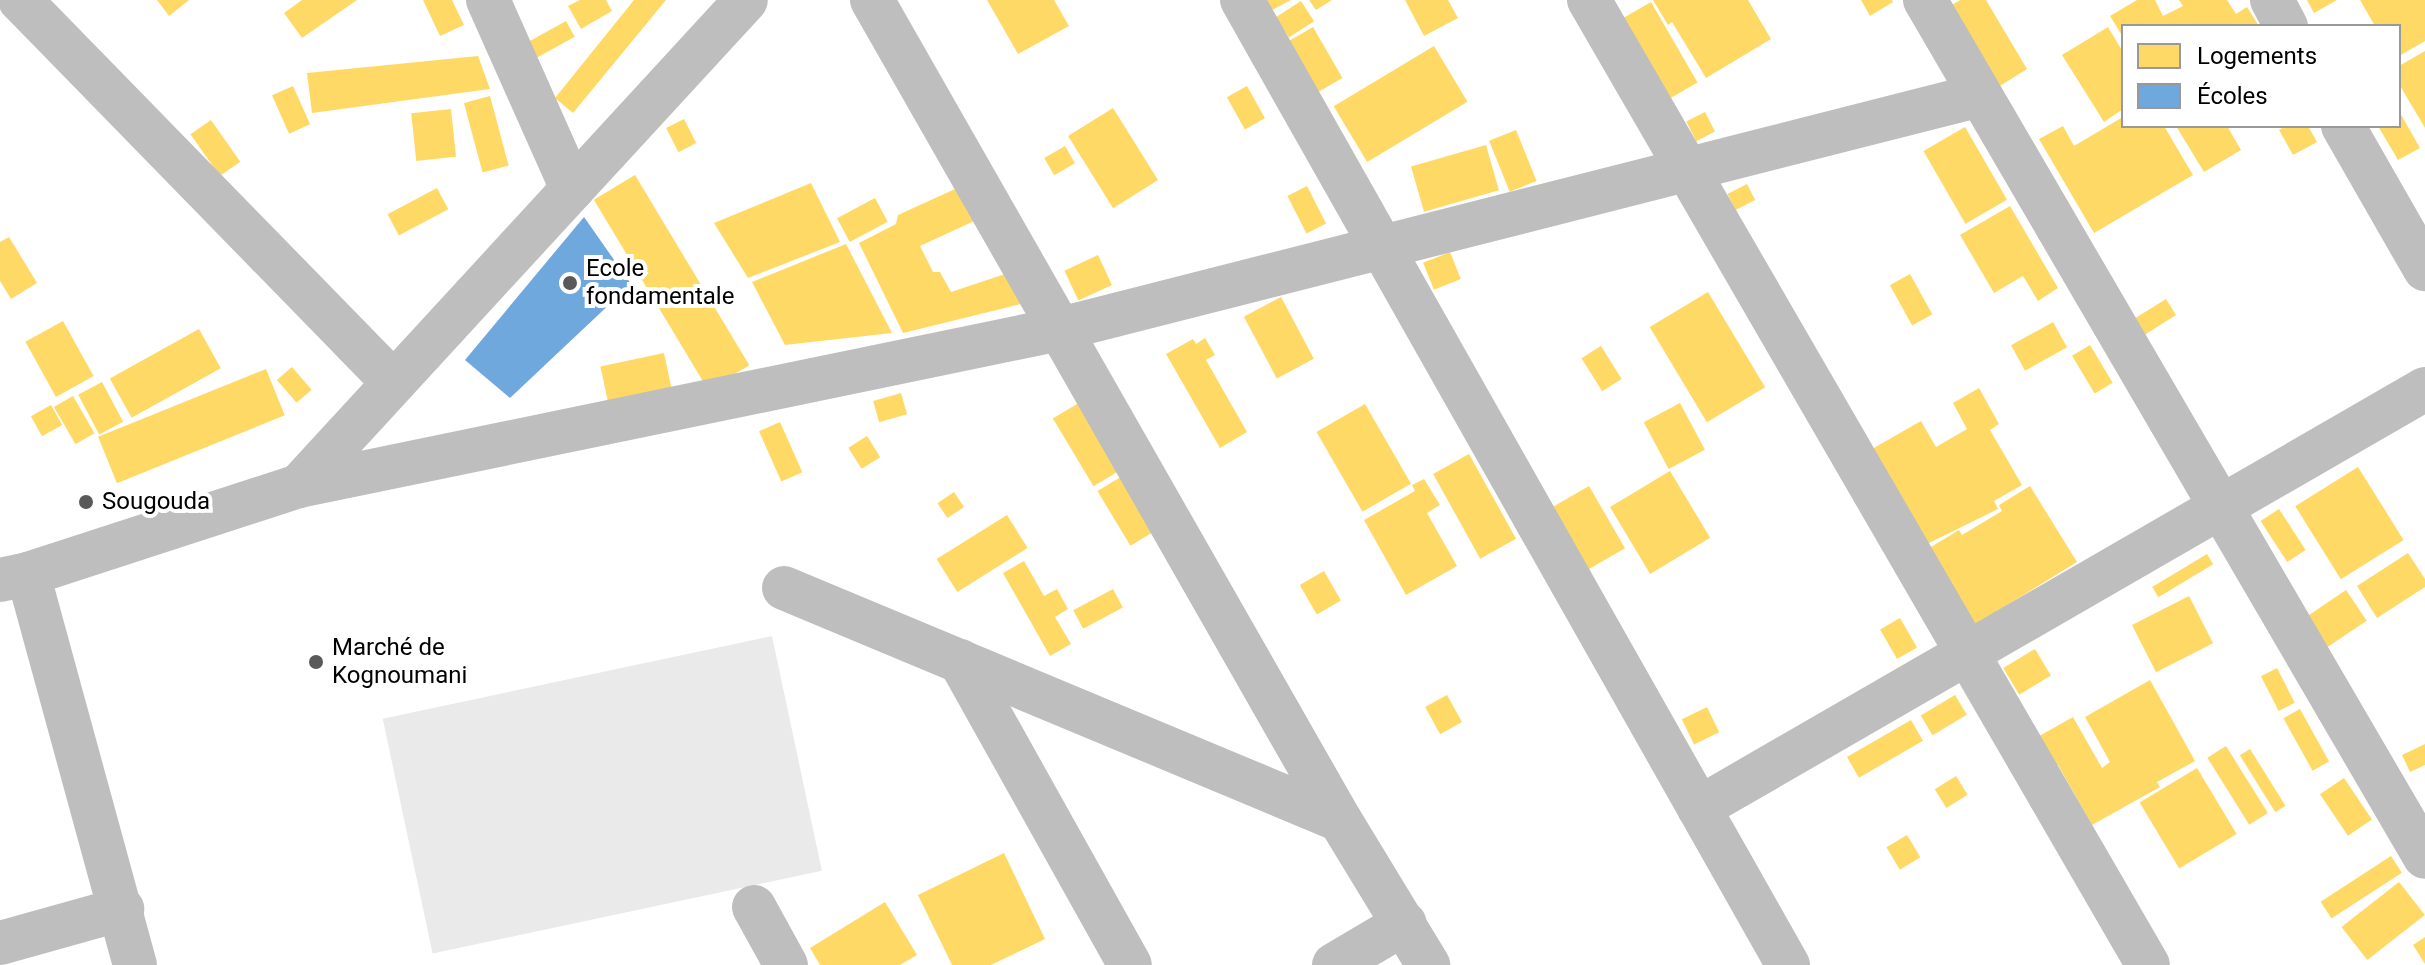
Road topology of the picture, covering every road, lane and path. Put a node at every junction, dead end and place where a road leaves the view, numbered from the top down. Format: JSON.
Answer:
{"nodes":[{"id":1,"x":20,"y":0,"type":"edge"},
{"id":2,"x":488,"y":0,"type":"edge"},
{"id":3,"x":746,"y":0,"type":"edge"},
{"id":4,"x":872,"y":0,"type":"edge"},
{"id":5,"x":1242,"y":0,"type":"edge"},
{"id":6,"x":1589,"y":0,"type":"edge"},
{"id":7,"x":1925,"y":0,"type":"edge"},
{"id":8,"x":2272,"y":0,"type":"edge"},
{"id":9,"x":2285,"y":24,"type":"edge"},
{"id":10,"x":1980,"y":95,"type":"junction"},
{"id":11,"x":2344,"y":128,"type":"edge"},
{"id":12,"x":1686,"y":168,"type":"junction"},
{"id":13,"x":572,"y":189,"type":"junction"},
{"id":14,"x":1381,"y":246,"type":"junction"},
{"id":15,"x":2425,"y":269,"type":"edge"},
{"id":16,"x":1060,"y":329,"type":"junction"},
{"id":17,"x":394,"y":383,"type":"junction"},
{"id":18,"x":2425,"y":389,"type":"edge"},
{"id":19,"x":299,"y":486,"type":"junction"},
{"id":20,"x":2221,"y":507,"type":"junction"},
{"id":21,"x":14,"y":577,"type":"edge"},
{"id":22,"x":784,"y":588,"type":"dead end"},
{"id":23,"x":1967,"y":653,"type":"junction"},
{"id":24,"x":960,"y":661,"type":"junction"},
{"id":25,"x":1699,"y":808,"type":"junction"},
{"id":26,"x":1340,"y":820,"type":"junction"},
{"id":27,"x":2425,"y":857,"type":"edge"},
{"id":28,"x":754,"y":907,"type":"dead end"},
{"id":29,"x":122,"y":909,"type":"junction"},
{"id":30,"x":1405,"y":923,"type":"junction"},
{"id":31,"x":0,"y":943,"type":"edge"},
{"id":32,"x":135,"y":965,"type":"edge"},
{"id":33,"x":786,"y":965,"type":"edge"},
{"id":34,"x":1130,"y":965,"type":"edge"},
{"id":35,"x":1334,"y":965,"type":"edge"},
{"id":36,"x":1428,"y":965,"type":"edge"},
{"id":37,"x":1788,"y":965,"type":"edge"},
{"id":38,"x":2148,"y":965,"type":"edge"}],
"edges":[{"from":1,"to":17,"type":"street"},
{"from":2,"to":13,"type":"street"},
{"from":3,"to":13,"type":"street"},
{"from":4,"to":16,"type":"street"},
{"from":5,"to":14,"type":"street"},
{"from":6,"to":12,"type":"street"},
{"from":7,"to":10,"type":"street"},
{"from":8,"to":9,"type":"street"},
{"from":10,"to":12,"type":"street"},
{"from":10,"to":20,"type":"street"},
{"from":11,"to":15,"type":"street"},
{"from":12,"to":14,"type":"street"},
{"from":12,"to":23,"type":"street"},
{"from":13,"to":17,"type":"street"},
{"from":14,"to":16,"type":"street"},
{"from":14,"to":25,"type":"street"},
{"from":16,"to":19,"type":"street"},
{"from":16,"to":26,"type":"street"},
{"from":17,"to":19,"type":"street"},
{"from":18,"to":20,"type":"street"},
{"from":19,"to":21,"type":"street"},
{"from":20,"to":23,"type":"street"},
{"from":20,"to":27,"type":"street"},
{"from":21,"to":29,"type":"street"},
{"from":22,"to":24,"type":"street"},
{"from":23,"to":25,"type":"street"},
{"from":23,"to":38,"type":"street"},
{"from":24,"to":26,"type":"street"},
{"from":24,"to":34,"type":"street"},
{"from":25,"to":37,"type":"street"},
{"from":26,"to":30,"type":"street"},
{"from":28,"to":33,"type":"street"},
{"from":29,"to":31,"type":"street"},
{"from":29,"to":32,"type":"street"},
{"from":30,"to":35,"type":"street"},
{"from":30,"to":36,"type":"street"}]}
